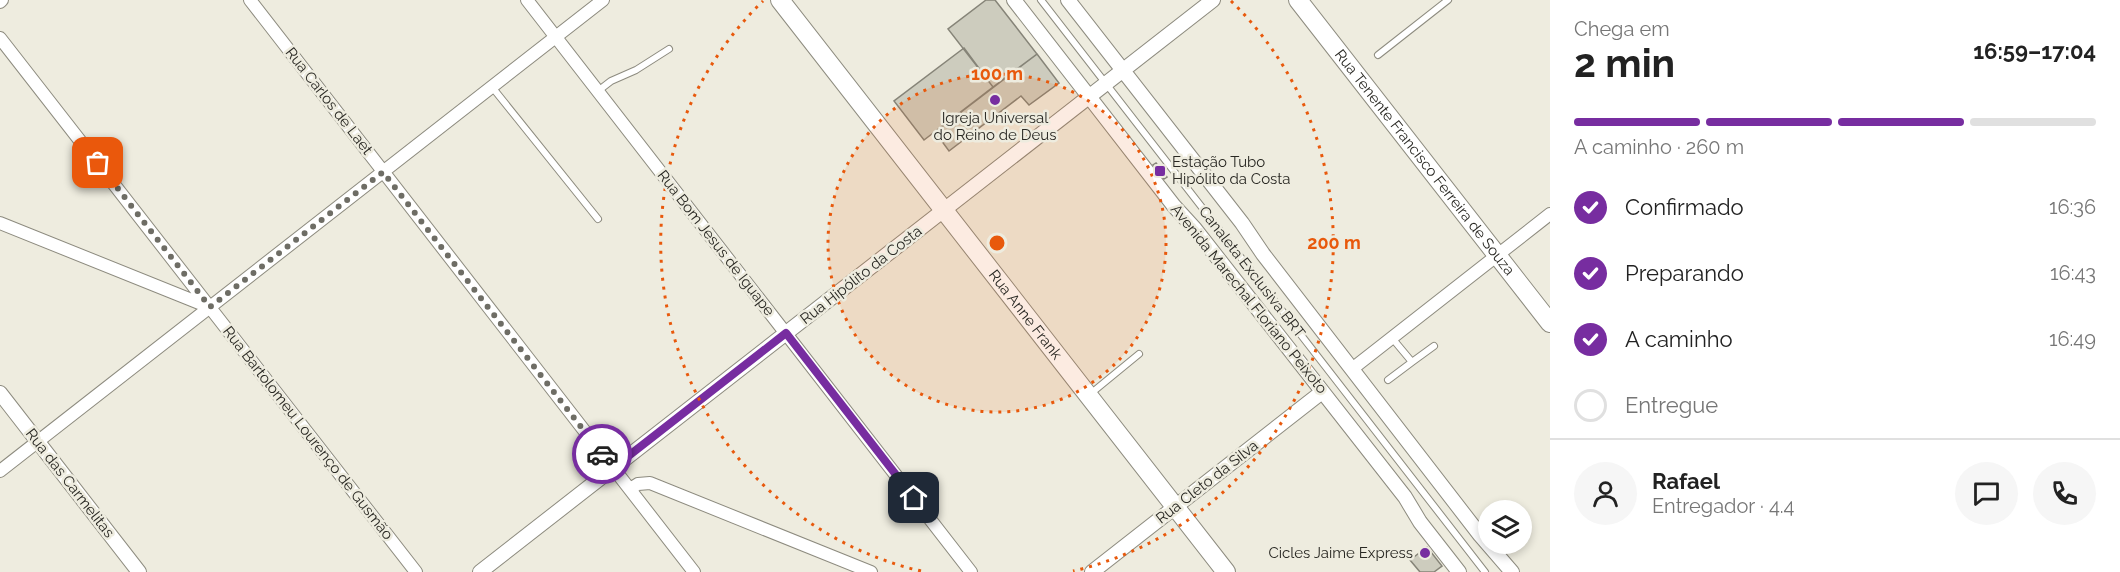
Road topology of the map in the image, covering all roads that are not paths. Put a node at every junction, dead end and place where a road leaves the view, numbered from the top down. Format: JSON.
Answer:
{"nodes":[{"id":1,"x":250,"y":0,"type":"edge"},
{"id":2,"x":528,"y":0,"type":"edge"},
{"id":3,"x":603,"y":0,"type":"edge"},
{"id":4,"x":780,"y":0,"type":"edge"},
{"id":5,"x":1014,"y":0,"type":"edge"},
{"id":6,"x":1041,"y":0,"type":"edge"},
{"id":7,"x":1068,"y":0,"type":"edge"},
{"id":8,"x":1213,"y":0,"type":"edge"},
{"id":9,"x":1298,"y":0,"type":"edge"},
{"id":10,"x":1448,"y":0,"type":"edge"},
{"id":11,"x":556,"y":37,"type":"junction"},
{"id":12,"x":0,"y":38,"type":"edge"},
{"id":13,"x":669,"y":49,"type":"dead end"},
{"id":14,"x":1378,"y":55,"type":"dead end"},
{"id":15,"x":1122,"y":71,"type":"junction"},
{"id":16,"x":1106,"y":84,"type":"junction"},
{"id":17,"x":492,"y":87,"type":"junction"},
{"id":18,"x":598,"y":91,"type":"junction"},
{"id":19,"x":1089,"y":97,"type":"junction"},
{"id":20,"x":383,"y":172,"type":"junction"},
{"id":21,"x":944,"y":210,"type":"junction"},
{"id":22,"x":1550,"y":214,"type":"edge"},
{"id":23,"x":598,"y":219,"type":"dead end"},
{"id":24,"x":0,"y":223,"type":"edge"},
{"id":25,"x":1497,"y":255,"type":"junction"},
{"id":26,"x":210,"y":307,"type":"junction"},
{"id":27,"x":1550,"y":323,"type":"edge"},
{"id":28,"x":786,"y":333,"type":"junction"},
{"id":29,"x":1392,"y":337,"type":"junction"},
{"id":30,"x":1434,"y":346,"type":"dead end"},
{"id":31,"x":1139,"y":354,"type":"dead end"},
{"id":32,"x":1412,"y":362,"type":"junction"},
{"id":33,"x":1352,"y":369,"type":"junction"},
{"id":34,"x":1388,"y":380,"type":"dead end"},
{"id":35,"x":1322,"y":392,"type":"junction"},
{"id":36,"x":0,"y":393,"type":"edge"},
{"id":37,"x":1089,"y":396,"type":"junction"},
{"id":38,"x":38,"y":442,"type":"junction"},
{"id":39,"x":613,"y":468,"type":"junction"},
{"id":40,"x":0,"y":471,"type":"edge"},
{"id":41,"x":630,"y":489,"type":"junction"},
{"id":42,"x":1175,"y":506,"type":"junction"},
{"id":43,"x":139,"y":572,"type":"edge"},
{"id":44,"x":416,"y":572,"type":"edge"},
{"id":45,"x":480,"y":572,"type":"edge"},
{"id":46,"x":694,"y":572,"type":"edge"},
{"id":47,"x":871,"y":572,"type":"edge"},
{"id":48,"x":971,"y":572,"type":"edge"},
{"id":49,"x":1092,"y":572,"type":"edge"},
{"id":50,"x":1226,"y":572,"type":"edge"},
{"id":51,"x":1459,"y":572,"type":"edge"},
{"id":52,"x":1485,"y":572,"type":"edge"},
{"id":53,"x":1512,"y":572,"type":"edge"}],
"edges":[{"from":1,"to":20,"type":"street","name":"Rua Carlos de Laet"},
{"from":2,"to":11,"type":"street","name":"Rua Bom Jesus de Iguape"},
{"from":3,"to":11,"type":"street"},
{"from":4,"to":21,"type":"main road","name":"Rua Anne Frank"},
{"from":5,"to":19,"type":"street","name":"Avenida Marechal Floriano Peixoto"},
{"from":6,"to":16,"type":"lane","name":"Canaleta Exclusiva BRT"},
{"from":7,"to":15,"type":"street"},
{"from":8,"to":15,"type":"street","name":"Rua Hipólito da Costa"},
{"from":9,"to":25,"type":"main road","name":"Rua Tenente Francisco Ferreira de Souza"},
{"from":10,"to":14,"type":"lane"},
{"from":11,"to":17,"type":"street"},
{"from":11,"to":18,"type":"street","name":"Rua Bom Jesus de Iguape"},
{"from":12,"to":26,"type":"street","name":"Rua Bartolomeu Lourenço de Gusmão"},
{"from":13,"to":18,"type":"lane"},
{"from":15,"to":16,"type":"street","name":"Rua Hipólito da Costa"},
{"from":15,"to":33,"type":"street"},
{"from":16,"to":19,"type":"street","name":"Rua Hipólito da Costa"},
{"from":16,"to":52,"type":"lane","name":"Canaleta Exclusiva BRT"},
{"from":17,"to":20,"type":"street"},
{"from":17,"to":23,"type":"lane"},
{"from":18,"to":28,"type":"street","name":"Rua Bom Jesus de Iguape"},
{"from":19,"to":21,"type":"street","name":"Rua Hipólito da Costa"},
{"from":19,"to":35,"type":"street","name":"Avenida Marechal Floriano Peixoto"},
{"from":20,"to":26,"type":"street"},
{"from":20,"to":39,"type":"street","name":"Rua Carlos de Laet"},
{"from":21,"to":28,"type":"street","name":"Rua Hipólito da Costa"},
{"from":21,"to":37,"type":"main road","name":"Rua Anne Frank"},
{"from":22,"to":25,"type":"street"},
{"from":24,"to":26,"type":"street"},
{"from":25,"to":27,"type":"main road","name":"Rua Tenente Francisco Ferreira de Souza"},
{"from":25,"to":29,"type":"street"},
{"from":26,"to":38,"type":"street"},
{"from":26,"to":44,"type":"street","name":"Rua Bartolomeu Lourenço de Gusmão"},
{"from":28,"to":39,"type":"street","name":"Rua Hipólito da Costa"},
{"from":28,"to":48,"type":"street","name":"Rua Bom Jesus de Iguape"},
{"from":29,"to":32,"type":"lane"},
{"from":29,"to":33,"type":"street"},
{"from":30,"to":32,"type":"lane"},
{"from":31,"to":37,"type":"lane"},
{"from":32,"to":34,"type":"lane"},
{"from":33,"to":53,"type":"street"},
{"from":35,"to":42,"type":"street","name":"Rua Cleto da Silva"},
{"from":35,"to":51,"type":"street","name":"Avenida Marechal Floriano Peixoto"},
{"from":36,"to":38,"type":"street","name":"Rua das Carmelitas"},
{"from":37,"to":42,"type":"main road","name":"Rua Anne Frank"},
{"from":38,"to":40,"type":"street"},
{"from":38,"to":43,"type":"street","name":"Rua das Carmelitas"},
{"from":39,"to":41,"type":"street","name":"Rua Carlos de Laet"},
{"from":39,"to":45,"type":"street","name":"Rua Hipólito da Costa"},
{"from":41,"to":46,"type":"street","name":"Rua Carlos de Laet"},
{"from":41,"to":47,"type":"street"},
{"from":42,"to":49,"type":"street","name":"Rua Cleto da Silva"},
{"from":42,"to":50,"type":"main road","name":"Rua Anne Frank"}]}
